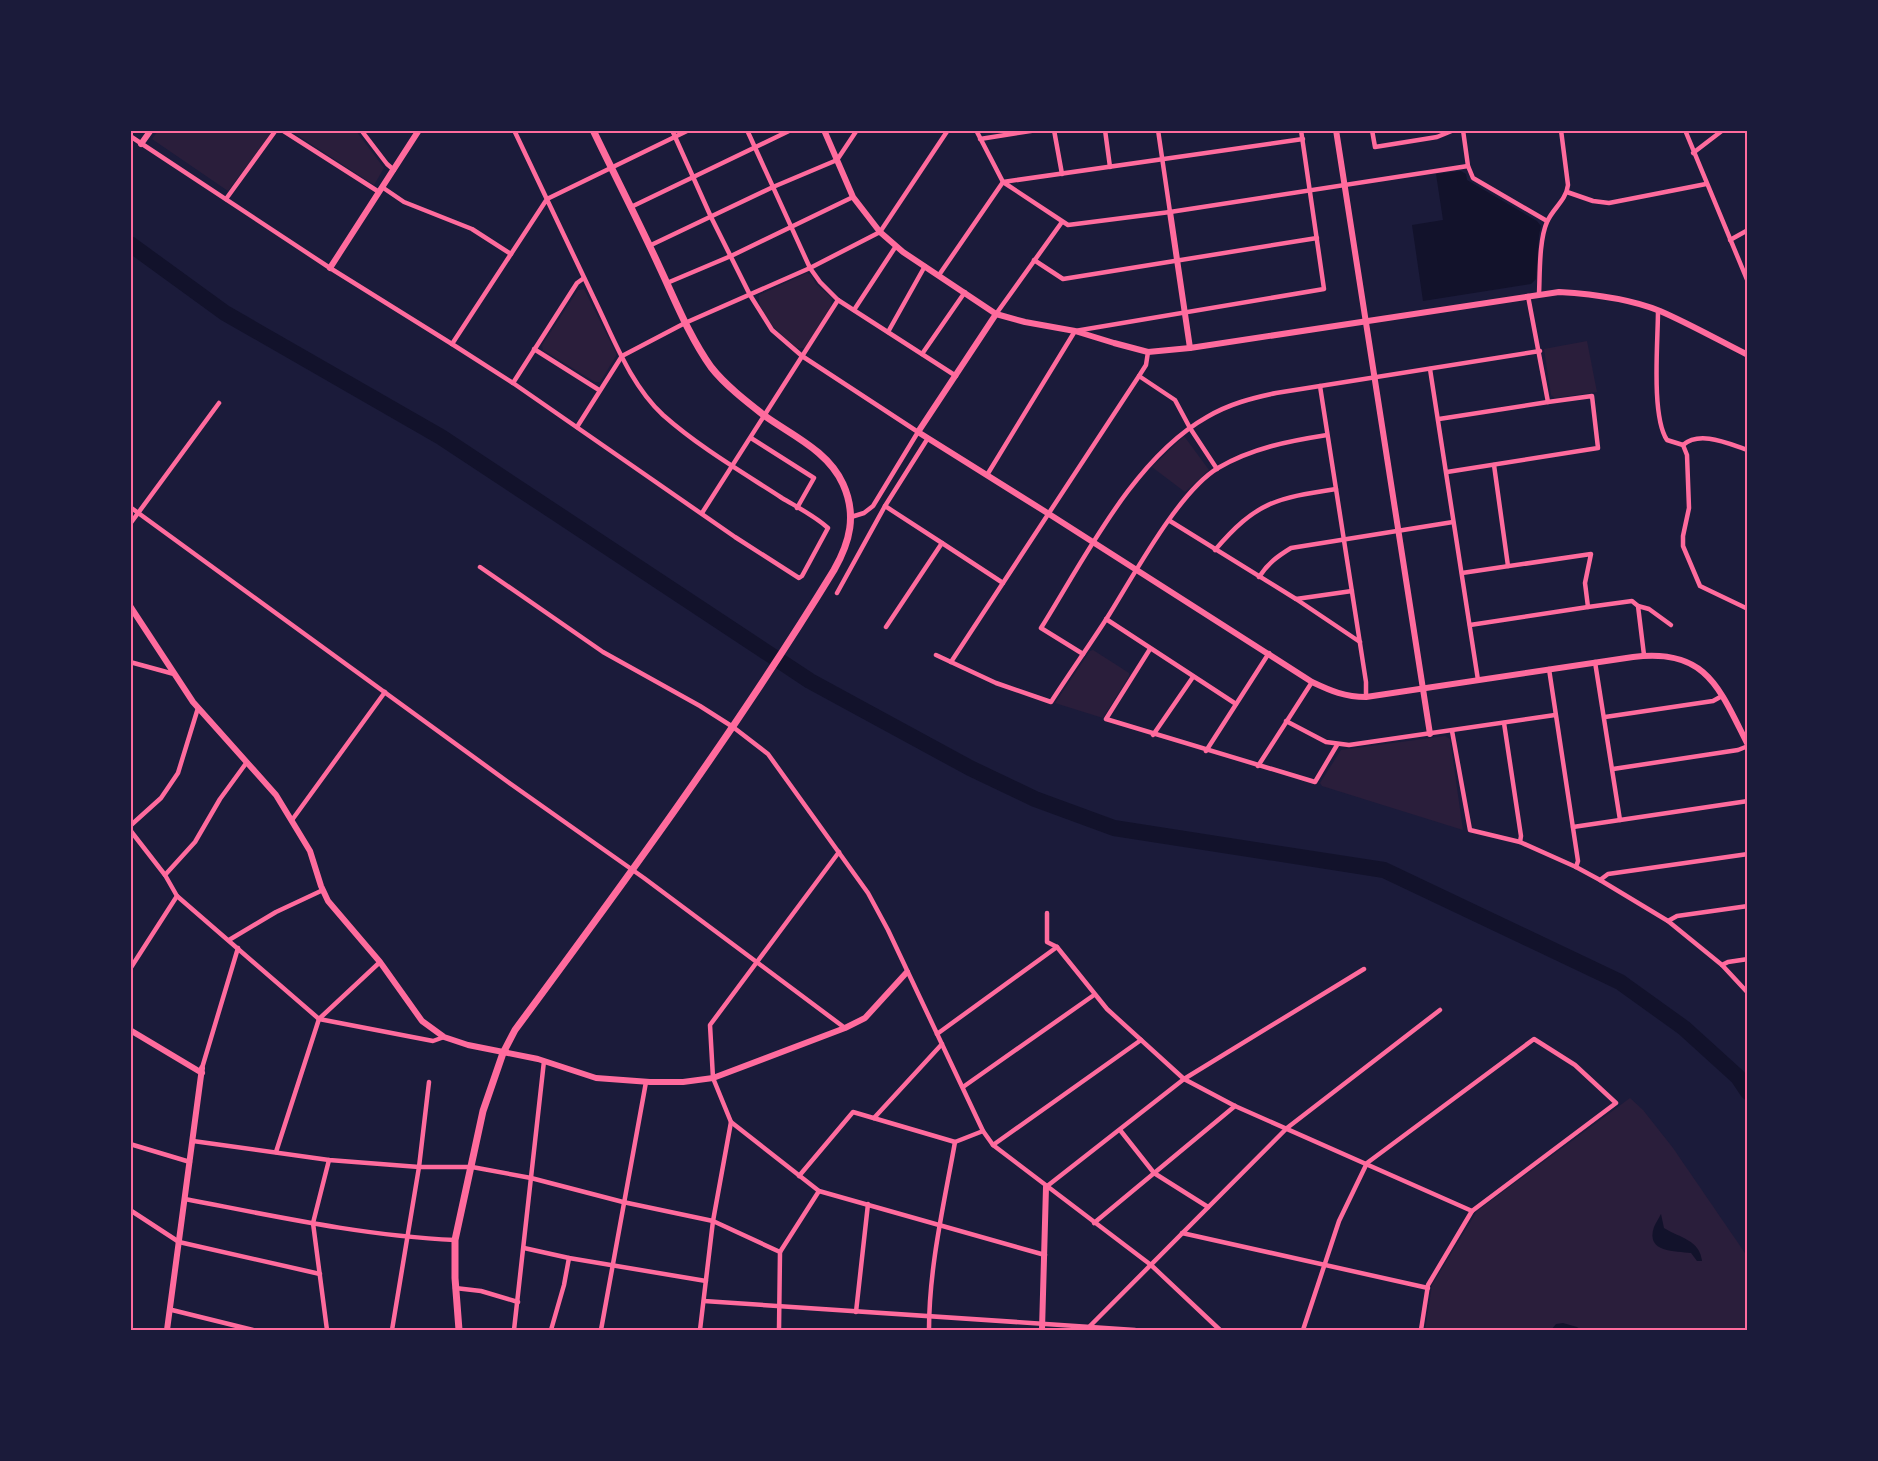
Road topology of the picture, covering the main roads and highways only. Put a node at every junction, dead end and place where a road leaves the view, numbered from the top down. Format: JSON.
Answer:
{"nodes":[{"id":1,"x":593,"y":130,"type":"edge"},
{"id":2,"x":459,"y":1330,"type":"edge"}],
"edges":[{"from":1,"to":2,"type":"main road"}]}
